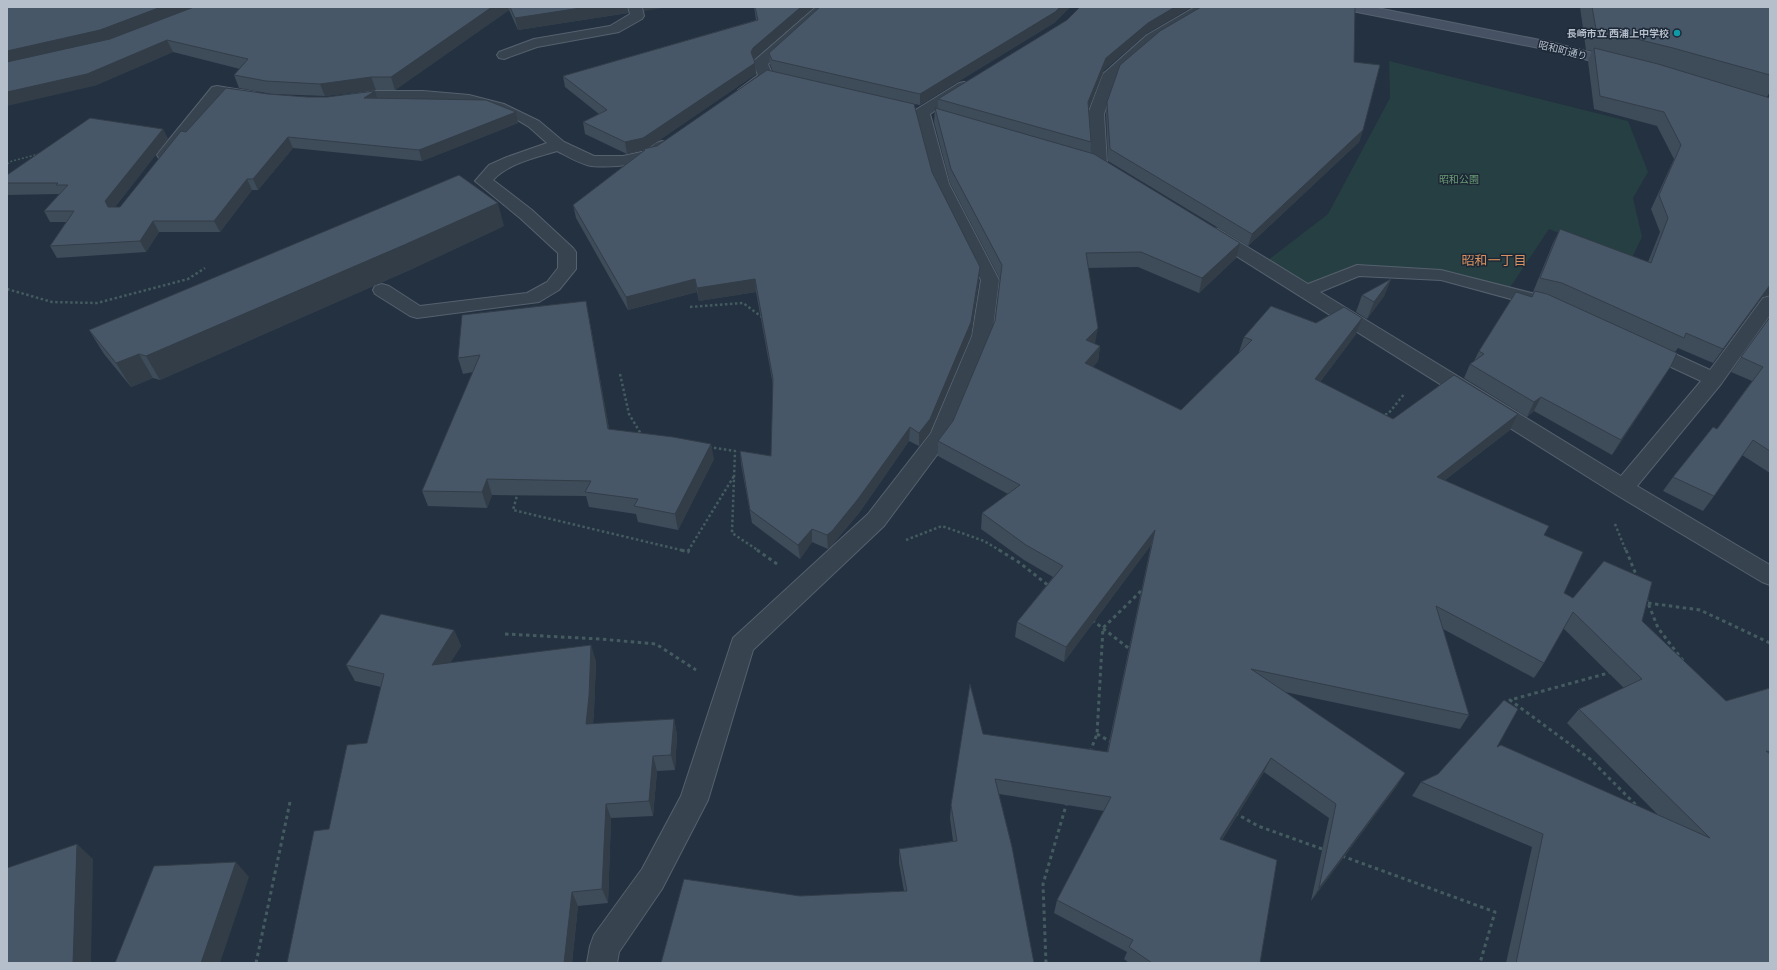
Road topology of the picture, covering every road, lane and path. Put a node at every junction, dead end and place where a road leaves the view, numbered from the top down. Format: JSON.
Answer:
{"nodes":[{"id":1,"x":635,"y":7,"type":"edge"},
{"id":2,"x":824,"y":7,"type":"edge"},
{"id":3,"x":1204,"y":7,"type":"edge"},
{"id":4,"x":1352,"y":7,"type":"edge"},
{"id":5,"x":504,"y":55,"type":"dead end"},
{"id":6,"x":1634,"y":68,"type":"edge"},
{"id":7,"x":975,"y":80,"type":"edge"},
{"id":8,"x":734,"y":97,"type":"edge"},
{"id":9,"x":264,"y":98,"type":"edge"},
{"id":10,"x":332,"y":101,"type":"edge"},
{"id":11,"x":915,"y":110,"type":"junction"},
{"id":12,"x":944,"y":118,"type":"edge"},
{"id":13,"x":677,"y":136,"type":"edge"},
{"id":14,"x":558,"y":145,"type":"junction"},
{"id":15,"x":41,"y":154,"type":"edge"},
{"id":16,"x":7,"y":164,"type":"edge"},
{"id":17,"x":1099,"y":166,"type":"edge"},
{"id":18,"x":154,"y":169,"type":"edge"},
{"id":19,"x":1195,"y":222,"type":"edge"},
{"id":20,"x":205,"y":268,"type":"dead end"},
{"id":21,"x":7,"y":289,"type":"edge"},
{"id":22,"x":382,"y":290,"type":"dead end"},
{"id":23,"x":1307,"y":291,"type":"junction"},
{"id":24,"x":1770,"y":302,"type":"edge"},
{"id":25,"x":690,"y":307,"type":"dead end"},
{"id":26,"x":1560,"y":309,"type":"edge"},
{"id":27,"x":764,"y":320,"type":"edge"},
{"id":28,"x":1630,"y":341,"type":"edge"},
{"id":29,"x":1428,"y":366,"type":"junction"},
{"id":30,"x":620,"y":374,"type":"dead end"},
{"id":31,"x":1714,"y":379,"type":"junction"},
{"id":32,"x":1374,"y":415,"type":"edge"},
{"id":33,"x":642,"y":437,"type":"edge"},
{"id":34,"x":704,"y":447,"type":"edge"},
{"id":35,"x":734,"y":476,"type":"junction"},
{"id":36,"x":1604,"y":476,"type":"junction"},
{"id":37,"x":519,"y":488,"type":"edge"},
{"id":38,"x":1623,"y":488,"type":"junction"},
{"id":39,"x":901,"y":543,"type":"dead end"},
{"id":40,"x":1770,"y":576,"type":"edge"},
{"id":41,"x":1639,"y":582,"type":"edge"},
{"id":42,"x":1149,"y":584,"type":"edge"},
{"id":43,"x":807,"y":585,"type":"junction"},
{"id":44,"x":1050,"y":586,"type":"edge"},
{"id":45,"x":1645,"y":596,"type":"edge"},
{"id":46,"x":1648,"y":603,"type":"junction"},
{"id":47,"x":1092,"y":619,"type":"edge"},
{"id":48,"x":1104,"y":628,"type":"junction"},
{"id":49,"x":505,"y":634,"type":"dead end"},
{"id":50,"x":1770,"y":643,"type":"edge"},
{"id":51,"x":1134,"y":652,"type":"edge"},
{"id":52,"x":1678,"y":653,"type":"junction"},
{"id":53,"x":1670,"y":655,"type":"edge"},
{"id":54,"x":1686,"y":665,"type":"edge"},
{"id":55,"x":1617,"y":670,"type":"edge"},
{"id":56,"x":728,"y":690,"type":"junction"},
{"id":57,"x":1097,"y":734,"type":"junction"},
{"id":58,"x":1118,"y":746,"type":"edge"},
{"id":59,"x":1088,"y":755,"type":"edge"},
{"id":60,"x":1070,"y":796,"type":"edge"},
{"id":61,"x":290,"y":802,"type":"dead end"},
{"id":62,"x":1232,"y":810,"type":"edge"},
{"id":63,"x":1645,"y":814,"type":"edge"},
{"id":64,"x":1332,"y":852,"type":"edge"},
{"id":65,"x":1340,"y":855,"type":"edge"},
{"id":66,"x":256,"y":963,"type":"edge"},
{"id":67,"x":602,"y":963,"type":"edge"},
{"id":68,"x":1046,"y":963,"type":"edge"},
{"id":69,"x":1480,"y":963,"type":"edge"}],
"edges":[{"from":1,"to":5,"type":"street"},
{"from":2,"to":8,"type":"street"},
{"from":3,"to":17,"type":"street"},
{"from":4,"to":6,"type":"street","name":"昭和町通り"},
{"from":7,"to":11,"type":"street"},
{"from":9,"to":18,"type":"street"},
{"from":10,"to":14,"type":"street"},
{"from":11,"to":12,"type":"street"},
{"from":11,"to":43,"type":"street"},
{"from":13,"to":14,"type":"street"},
{"from":14,"to":22,"type":"street"},
{"from":15,"to":16,"type":"path"},
{"from":19,"to":23,"type":"street"},
{"from":20,"to":21,"type":"path"},
{"from":23,"to":26,"type":"street"},
{"from":23,"to":29,"type":"street"},
{"from":24,"to":31,"type":"street"},
{"from":25,"to":27,"type":"path"},
{"from":28,"to":31,"type":"street"},
{"from":29,"to":32,"type":"path"},
{"from":29,"to":36,"type":"street"},
{"from":30,"to":33,"type":"path"},
{"from":31,"to":38,"type":"street"},
{"from":34,"to":35,"type":"path"},
{"from":35,"to":37,"type":"path"},
{"from":35,"to":43,"type":"path"},
{"from":36,"to":38,"type":"street"},
{"from":36,"to":41,"type":"path"},
{"from":38,"to":40,"type":"street"},
{"from":39,"to":44,"type":"path"},
{"from":42,"to":48,"type":"path"},
{"from":43,"to":56,"type":"street"},
{"from":45,"to":46,"type":"path"},
{"from":46,"to":50,"type":"path"},
{"from":46,"to":52,"type":"path"},
{"from":47,"to":48,"type":"path"},
{"from":48,"to":51,"type":"path"},
{"from":48,"to":57,"type":"path"},
{"from":49,"to":56,"type":"path"},
{"from":52,"to":53,"type":"path"},
{"from":52,"to":54,"type":"path"},
{"from":55,"to":63,"type":"path"},
{"from":56,"to":67,"type":"street"},
{"from":57,"to":58,"type":"path"},
{"from":57,"to":59,"type":"path"},
{"from":60,"to":68,"type":"path"},
{"from":61,"to":66,"type":"path"},
{"from":62,"to":64,"type":"path"},
{"from":65,"to":69,"type":"path"}]}
